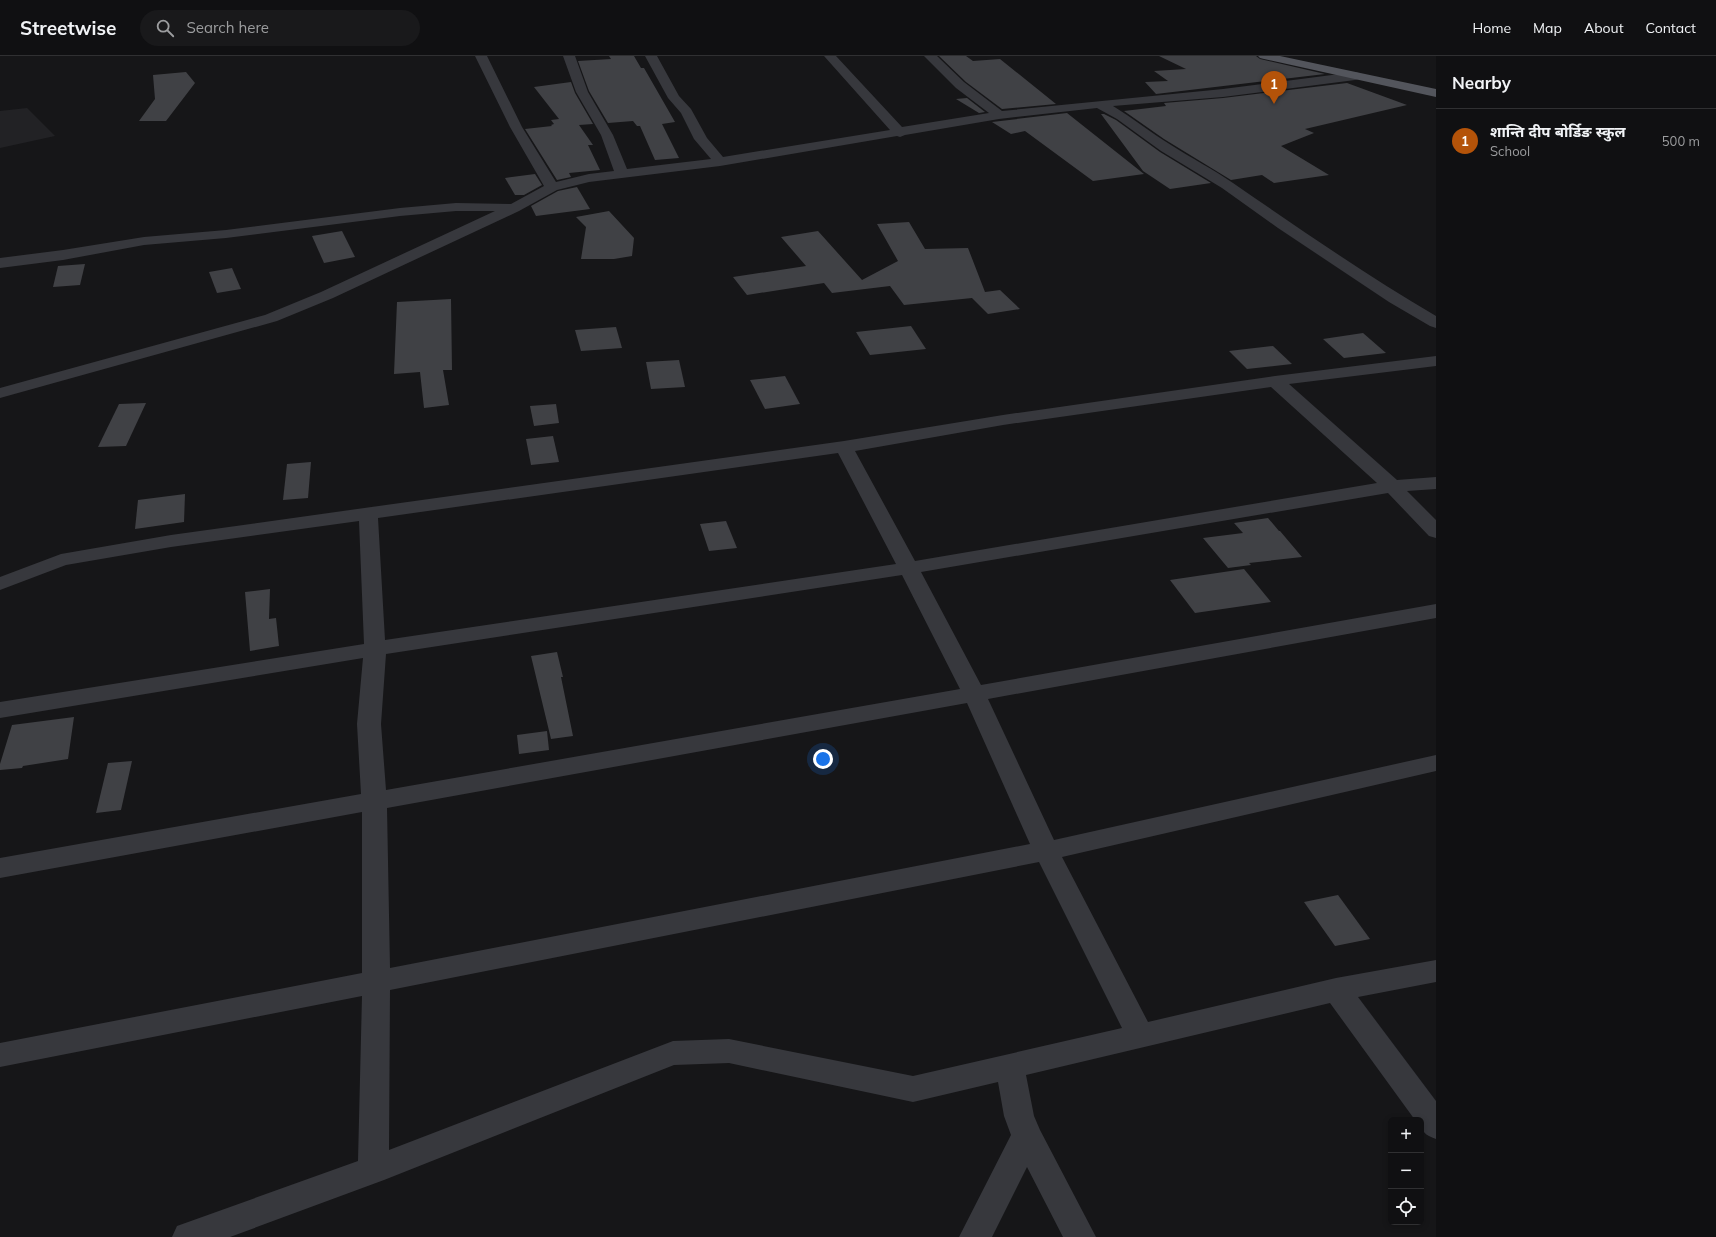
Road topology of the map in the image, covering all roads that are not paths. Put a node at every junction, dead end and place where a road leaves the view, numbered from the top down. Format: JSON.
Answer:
{"nodes":[{"id":1,"x":481,"y":56,"type":"edge"},
{"id":2,"x":569,"y":56,"type":"edge"},
{"id":3,"x":651,"y":56,"type":"edge"},
{"id":4,"x":830,"y":56,"type":"edge"},
{"id":5,"x":930,"y":56,"type":"edge"},
{"id":6,"x":1264,"y":56,"type":"edge"},
{"id":7,"x":1355,"y":76,"type":"junction"},
{"id":8,"x":1436,"y":93,"type":"edge"},
{"id":9,"x":1099,"y":104,"type":"junction"},
{"id":10,"x":999,"y":115,"type":"junction"},
{"id":11,"x":900,"y":133,"type":"junction"},
{"id":12,"x":720,"y":162,"type":"junction"},
{"id":13,"x":622,"y":175,"type":"junction"},
{"id":14,"x":552,"y":187,"type":"junction"},
{"id":15,"x":514,"y":208,"type":"junction"},
{"id":16,"x":0,"y":263,"type":"edge"},
{"id":17,"x":1436,"y":323,"type":"edge"},
{"id":18,"x":1436,"y":361,"type":"edge"},
{"id":19,"x":1275,"y":381,"type":"junction"},
{"id":20,"x":0,"y":393,"type":"edge"},
{"id":21,"x":844,"y":447,"type":"junction"},
{"id":22,"x":1436,"y":483,"type":"edge"},
{"id":23,"x":1392,"y":486,"type":"junction"},
{"id":24,"x":368,"y":513,"type":"junction"},
{"id":25,"x":1436,"y":532,"type":"edge"},
{"id":26,"x":909,"y":568,"type":"junction"},
{"id":27,"x":0,"y":584,"type":"edge"},
{"id":28,"x":1436,"y":611,"type":"edge"},
{"id":29,"x":375,"y":649,"type":"junction"},
{"id":30,"x":974,"y":694,"type":"junction"},
{"id":31,"x":0,"y":710,"type":"edge"},
{"id":32,"x":1436,"y":763,"type":"edge"},
{"id":33,"x":374,"y":801,"type":"junction"},
{"id":34,"x":1046,"y":851,"type":"junction"},
{"id":35,"x":0,"y":868,"type":"edge"},
{"id":36,"x":1436,"y":971,"type":"edge"},
{"id":37,"x":376,"y":980,"type":"junction"},
{"id":38,"x":1336,"y":990,"type":"junction"},
{"id":39,"x":1141,"y":1036,"type":"junction"},
{"id":40,"x":0,"y":1054,"type":"edge"},
{"id":41,"x":1010,"y":1067,"type":"junction"},
{"id":42,"x":1436,"y":1125,"type":"edge"},
{"id":43,"x":1027,"y":1136,"type":"junction"},
{"id":44,"x":373,"y":1170,"type":"junction"},
{"id":45,"x":188,"y":1237,"type":"edge"},
{"id":46,"x":975,"y":1237,"type":"edge"},
{"id":47,"x":1080,"y":1237,"type":"edge"}],
"edges":[{"from":1,"to":14,"type":"street"},
{"from":2,"to":13,"type":"street"},
{"from":3,"to":12,"type":"street"},
{"from":4,"to":11,"type":"street"},
{"from":5,"to":10,"type":"street"},
{"from":6,"to":7,"type":"main road"},
{"from":7,"to":8,"type":"main road"},
{"from":7,"to":9,"type":"street"},
{"from":9,"to":10,"type":"street"},
{"from":9,"to":17,"type":"street"},
{"from":10,"to":11,"type":"street"},
{"from":11,"to":12,"type":"street"},
{"from":12,"to":13,"type":"street"},
{"from":13,"to":14,"type":"street"},
{"from":14,"to":15,"type":"street"},
{"from":15,"to":16,"type":"street"},
{"from":15,"to":20,"type":"street"},
{"from":18,"to":19,"type":"street"},
{"from":19,"to":21,"type":"street"},
{"from":19,"to":23,"type":"street"},
{"from":21,"to":24,"type":"street"},
{"from":21,"to":26,"type":"street"},
{"from":22,"to":23,"type":"street"},
{"from":23,"to":25,"type":"street"},
{"from":23,"to":26,"type":"street"},
{"from":24,"to":27,"type":"street"},
{"from":24,"to":29,"type":"street"},
{"from":26,"to":29,"type":"street"},
{"from":26,"to":30,"type":"street"},
{"from":28,"to":30,"type":"street"},
{"from":29,"to":31,"type":"street"},
{"from":29,"to":33,"type":"street"},
{"from":30,"to":33,"type":"street"},
{"from":30,"to":34,"type":"street"},
{"from":32,"to":34,"type":"street"},
{"from":33,"to":35,"type":"street"},
{"from":33,"to":37,"type":"street"},
{"from":34,"to":37,"type":"street"},
{"from":34,"to":39,"type":"street"},
{"from":36,"to":38,"type":"street"},
{"from":37,"to":40,"type":"street"},
{"from":37,"to":44,"type":"street"},
{"from":38,"to":39,"type":"street"},
{"from":38,"to":42,"type":"street"},
{"from":39,"to":41,"type":"street"},
{"from":41,"to":43,"type":"street"},
{"from":41,"to":44,"type":"street"},
{"from":43,"to":46,"type":"street"},
{"from":43,"to":47,"type":"street"},
{"from":44,"to":45,"type":"street"}]}
